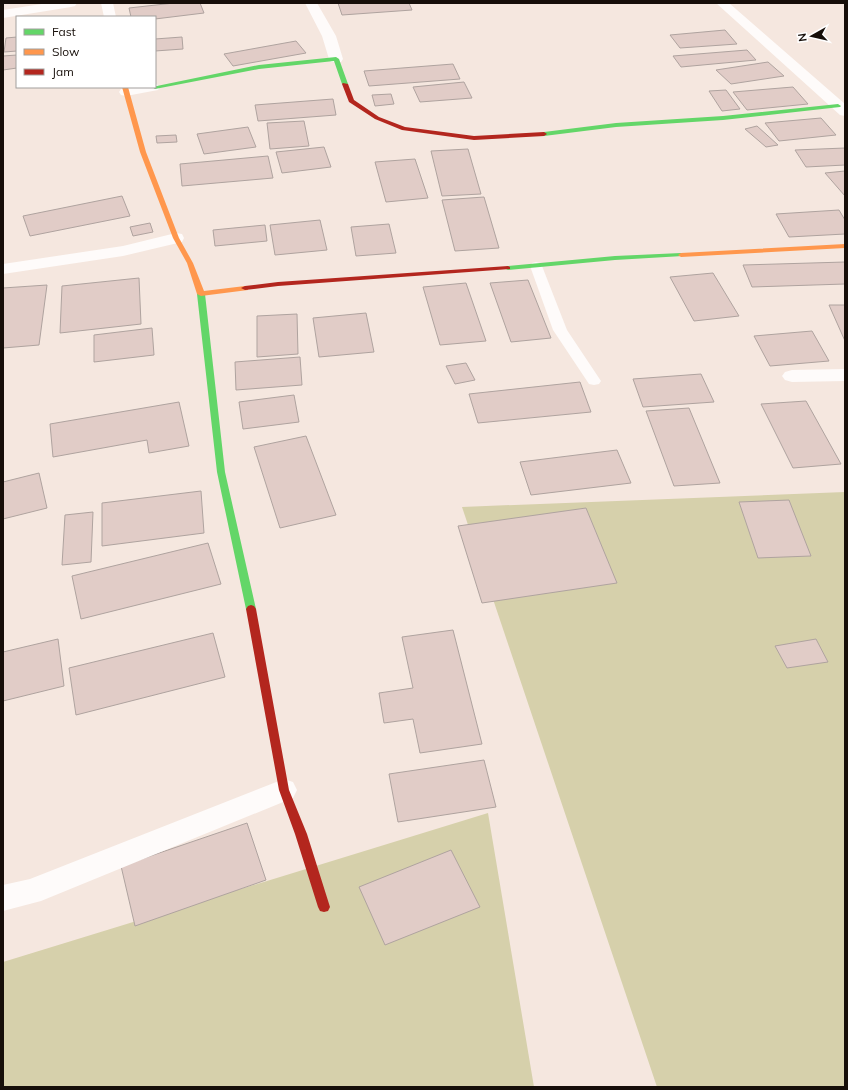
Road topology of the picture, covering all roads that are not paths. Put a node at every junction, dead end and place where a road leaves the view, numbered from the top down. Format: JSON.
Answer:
{"nodes":[{"id":1,"x":71,"y":3,"type":"edge"},
{"id":2,"x":107,"y":3,"type":"edge"},
{"id":3,"x":311,"y":3,"type":"edge"},
{"id":4,"x":722,"y":3,"type":"edge"},
{"id":5,"x":3,"y":14,"type":"edge"},
{"id":6,"x":110,"y":16,"type":"edge"},
{"id":7,"x":336,"y":59,"type":"junction"},
{"id":8,"x":156,"y":87,"type":"edge"},
{"id":9,"x":140,"y":88,"type":"edge"},
{"id":10,"x":126,"y":89,"type":"edge"},
{"id":11,"x":842,"y":109,"type":"edge"},
{"id":12,"x":176,"y":238,"type":"junction"},
{"id":13,"x":845,"y":246,"type":"edge"},
{"id":14,"x":536,"y":266,"type":"junction"},
{"id":15,"x":3,"y":269,"type":"edge"},
{"id":16,"x":201,"y":294,"type":"junction"},
{"id":17,"x":845,"y":375,"type":"edge"},
{"id":18,"x":792,"y":376,"type":"dead end"},
{"id":19,"x":594,"y":381,"type":"dead end"},
{"id":20,"x":284,"y":790,"type":"junction"},
{"id":21,"x":3,"y":898,"type":"edge"},
{"id":22,"x":324,"y":907,"type":"dead end"}],
"edges":[{"from":1,"to":5,"type":"street"},
{"from":2,"to":6,"type":"street"},
{"from":3,"to":7,"type":"street"},
{"from":4,"to":11,"type":"street"},
{"from":7,"to":8,"type":"street"},
{"from":7,"to":11,"type":"street"},
{"from":9,"to":10,"type":"street"},
{"from":10,"to":12,"type":"street"},
{"from":12,"to":15,"type":"street"},
{"from":12,"to":16,"type":"street"},
{"from":13,"to":14,"type":"street"},
{"from":14,"to":16,"type":"street"},
{"from":14,"to":19,"type":"lane"},
{"from":16,"to":20,"type":"street"},
{"from":17,"to":18,"type":"street"},
{"from":20,"to":21,"type":"street"},
{"from":20,"to":22,"type":"street"}]}
